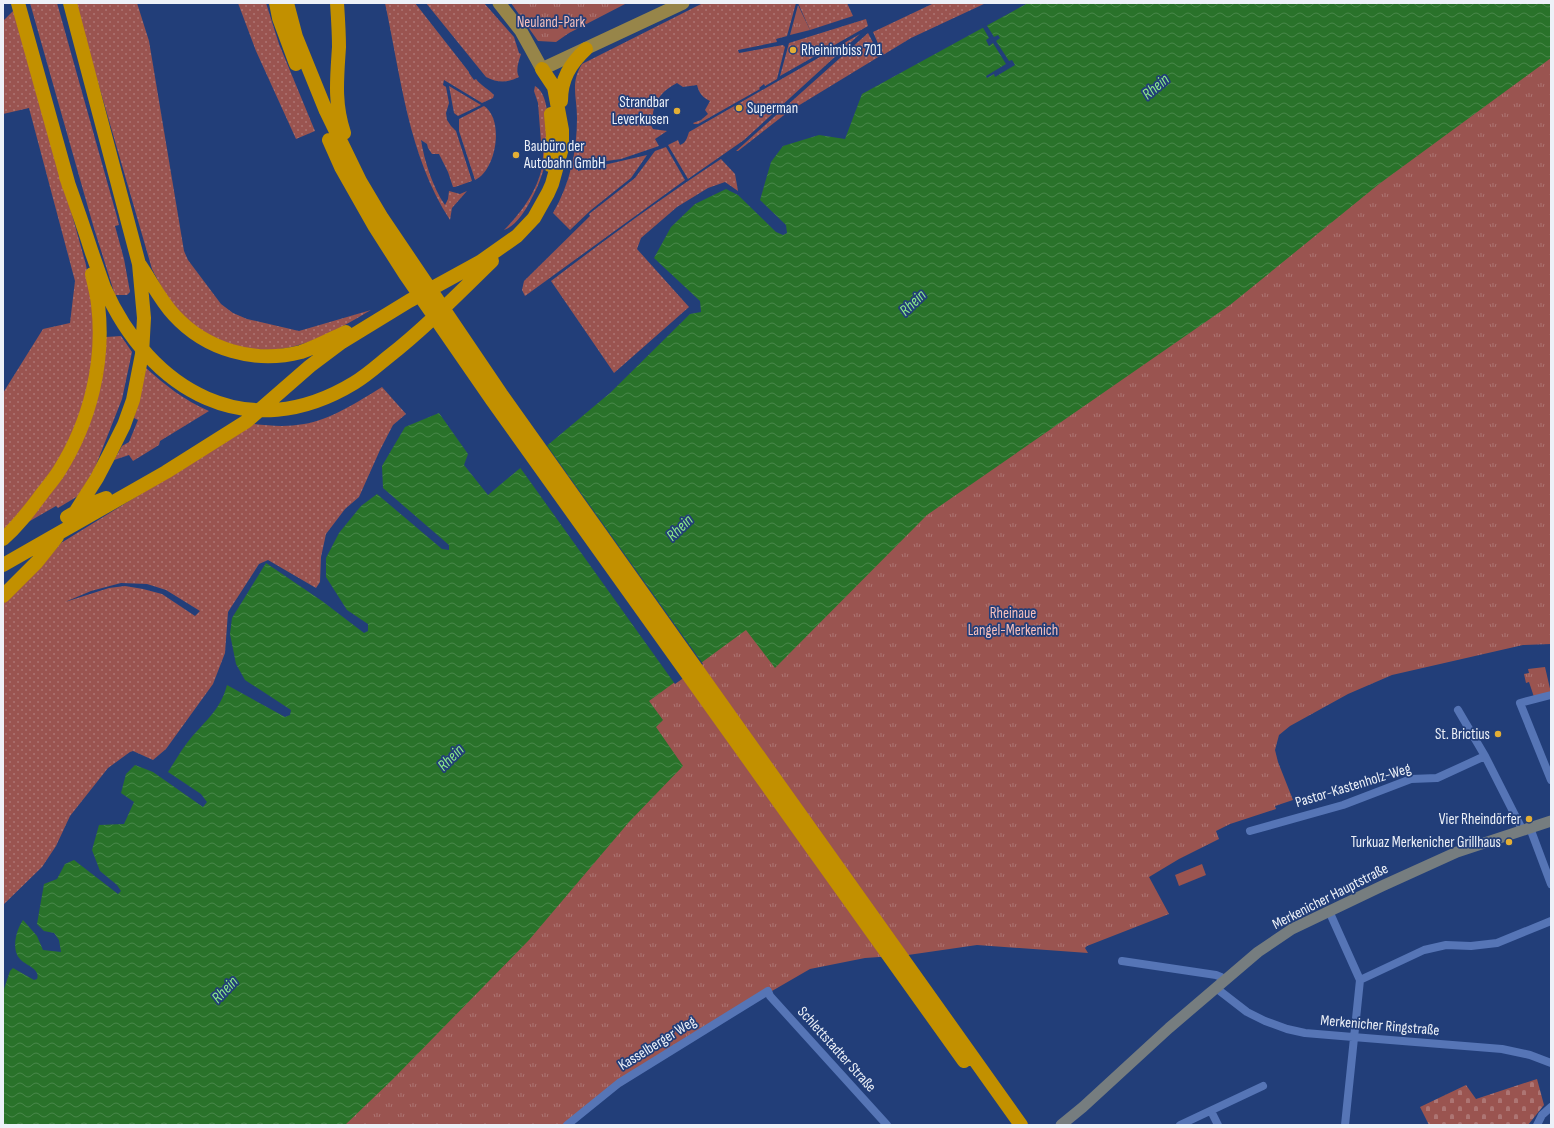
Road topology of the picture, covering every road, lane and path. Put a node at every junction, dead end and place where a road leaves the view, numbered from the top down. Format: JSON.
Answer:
{"nodes":[{"id":1,"x":18,"y":3,"type":"edge"},
{"id":2,"x":70,"y":3,"type":"edge"},
{"id":3,"x":276,"y":3,"type":"edge"},
{"id":4,"x":287,"y":3,"type":"edge"},
{"id":5,"x":337,"y":3,"type":"edge"},
{"id":6,"x":499,"y":3,"type":"edge"},
{"id":7,"x":682,"y":3,"type":"edge"},
{"id":8,"x":586,"y":49,"type":"junction"},
{"id":9,"x":542,"y":68,"type":"junction"},
{"id":10,"x":561,"y":122,"type":"junction"},
{"id":11,"x":66,"y":177,"type":"junction"},
{"id":12,"x":360,"y":181,"type":"junction"},
{"id":13,"x":517,"y":236,"type":"junction"},
{"id":14,"x":139,"y":264,"type":"junction"},
{"id":15,"x":410,"y":271,"type":"junction"},
{"id":16,"x":355,"y":327,"type":"junction"},
{"id":17,"x":3,"y":539,"type":"edge"},
{"id":18,"x":3,"y":556,"type":"edge"},
{"id":19,"x":3,"y":565,"type":"edge"},
{"id":20,"x":6,"y":593,"type":"edge"},
{"id":21,"x":1551,"y":695,"type":"edge"},
{"id":22,"x":1458,"y":710,"type":"dead end"},
{"id":23,"x":1485,"y":756,"type":"junction"},
{"id":24,"x":1551,"y":780,"type":"edge"},
{"id":25,"x":1551,"y":821,"type":"edge"},
{"id":26,"x":1526,"y":830,"type":"junction"},
{"id":27,"x":1250,"y":831,"type":"dead end"},
{"id":28,"x":1551,"y":884,"type":"edge"},
{"id":29,"x":1329,"y":911,"type":"junction"},
{"id":30,"x":1551,"y":920,"type":"edge"},
{"id":31,"x":1122,"y":961,"type":"dead end"},
{"id":32,"x":1360,"y":980,"type":"junction"},
{"id":33,"x":1220,"y":984,"type":"junction"},
{"id":34,"x":768,"y":991,"type":"joint"},
{"id":35,"x":1353,"y":1037,"type":"junction"},
{"id":36,"x":1551,"y":1063,"type":"edge"},
{"id":37,"x":1263,"y":1086,"type":"dead end"},
{"id":38,"x":1551,"y":1107,"type":"edge"},
{"id":39,"x":1211,"y":1111,"type":"junction"},
{"id":40,"x":567,"y":1125,"type":"edge"},
{"id":41,"x":887,"y":1125,"type":"edge"},
{"id":42,"x":1009,"y":1125,"type":"edge"},
{"id":43,"x":1021,"y":1125,"type":"edge"},
{"id":44,"x":1061,"y":1125,"type":"edge"},
{"id":45,"x":1180,"y":1125,"type":"edge"},
{"id":46,"x":1218,"y":1125,"type":"edge"},
{"id":47,"x":1345,"y":1125,"type":"edge"},
{"id":48,"x":1537,"y":1125,"type":"edge"}],
"edges":[{"from":1,"to":11,"type":"highway"},
{"from":2,"to":14,"type":"highway"},
{"from":3,"to":15,"type":"highway"},
{"from":4,"to":12,"type":"highway"},
{"from":5,"to":12,"type":"highway"},
{"from":6,"to":9,"type":"main road"},
{"from":7,"to":8,"type":"main road"},
{"from":8,"to":9,"type":"main road"},
{"from":8,"to":10,"type":"highway"},
{"from":9,"to":10,"type":"highway"},
{"from":9,"to":16,"type":"highway"},
{"from":10,"to":13,"type":"highway"},
{"from":11,"to":13,"type":"highway"},
{"from":11,"to":17,"type":"highway"},
{"from":12,"to":15,"type":"highway"},
{"from":13,"to":19,"type":"highway"},
{"from":14,"to":16,"type":"highway"},
{"from":14,"to":20,"type":"highway"},
{"from":15,"to":42,"type":"highway"},
{"from":15,"to":43,"type":"highway"},
{"from":16,"to":18,"type":"highway"},
{"from":21,"to":24,"type":"street"},
{"from":22,"to":23,"type":"street"},
{"from":23,"to":26,"type":"street"},
{"from":23,"to":27,"type":"street","name":"Pastor-Kastenholz-Weg"},
{"from":25,"to":26,"type":"street","name":"Merkenicher Hauptstraße"},
{"from":26,"to":28,"type":"street"},
{"from":26,"to":29,"type":"street","name":"Merkenicher Hauptstraße"},
{"from":29,"to":32,"type":"street"},
{"from":29,"to":33,"type":"street","name":"Merkenicher Hauptstraße"},
{"from":30,"to":32,"type":"street"},
{"from":31,"to":33,"type":"street"},
{"from":32,"to":35,"type":"street"},
{"from":33,"to":35,"type":"street","name":"Merkenicher Ringstraße"},
{"from":33,"to":44,"type":"street","name":"Merkenicher Hauptstraße"},
{"from":34,"to":40,"type":"street","name":"Kasselberger Weg"},
{"from":34,"to":41,"type":"street","name":"Schlettstadter Straße"},
{"from":35,"to":36,"type":"street","name":"Merkenicher Ringstraße"},
{"from":35,"to":47,"type":"street"},
{"from":37,"to":39,"type":"street"},
{"from":38,"to":48,"type":"street"},
{"from":39,"to":45,"type":"street"},
{"from":39,"to":46,"type":"street"}]}
